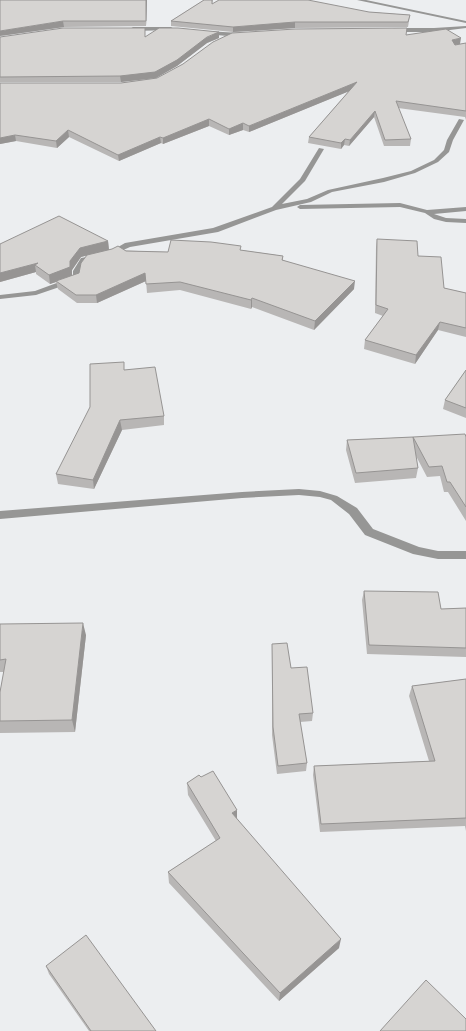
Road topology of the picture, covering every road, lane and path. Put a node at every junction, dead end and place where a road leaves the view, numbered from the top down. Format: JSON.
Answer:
{"nodes":[{"id":1,"x":359,"y":0,"type":"edge"},
{"id":2,"x":466,"y":22,"type":"edge"},
{"id":3,"x":466,"y":27,"type":"edge"},
{"id":4,"x":123,"y":29,"type":"edge"},
{"id":5,"x":178,"y":30,"type":"edge"},
{"id":6,"x":390,"y":30,"type":"edge"},
{"id":7,"x":201,"y":32,"type":"edge"},
{"id":8,"x":249,"y":34,"type":"edge"},
{"id":9,"x":233,"y":36,"type":"junction"},
{"id":10,"x":222,"y":40,"type":"edge"},
{"id":11,"x":461,"y":120,"type":"edge"},
{"id":12,"x":321,"y":149,"type":"edge"},
{"id":13,"x":274,"y":208,"type":"junction"},
{"id":14,"x":466,"y":209,"type":"edge"},
{"id":15,"x":426,"y":212,"type":"junction"},
{"id":16,"x":466,"y":221,"type":"edge"},
{"id":17,"x":0,"y":297,"type":"edge"},
{"id":18,"x":0,"y":515,"type":"edge"},
{"id":19,"x":466,"y":555,"type":"edge"}],
"edges":[{"from":1,"to":2,"type":"street"},
{"from":3,"to":6,"type":"street"},
{"from":4,"to":5,"type":"street"},
{"from":7,"to":9,"type":"street"},
{"from":8,"to":9,"type":"street"},
{"from":9,"to":10,"type":"street"},
{"from":11,"to":13,"type":"street"},
{"from":12,"to":13,"type":"street"},
{"from":13,"to":15,"type":"street"},
{"from":13,"to":17,"type":"street"},
{"from":14,"to":15,"type":"street"},
{"from":15,"to":16,"type":"street"},
{"from":18,"to":19,"type":"street"}]}
